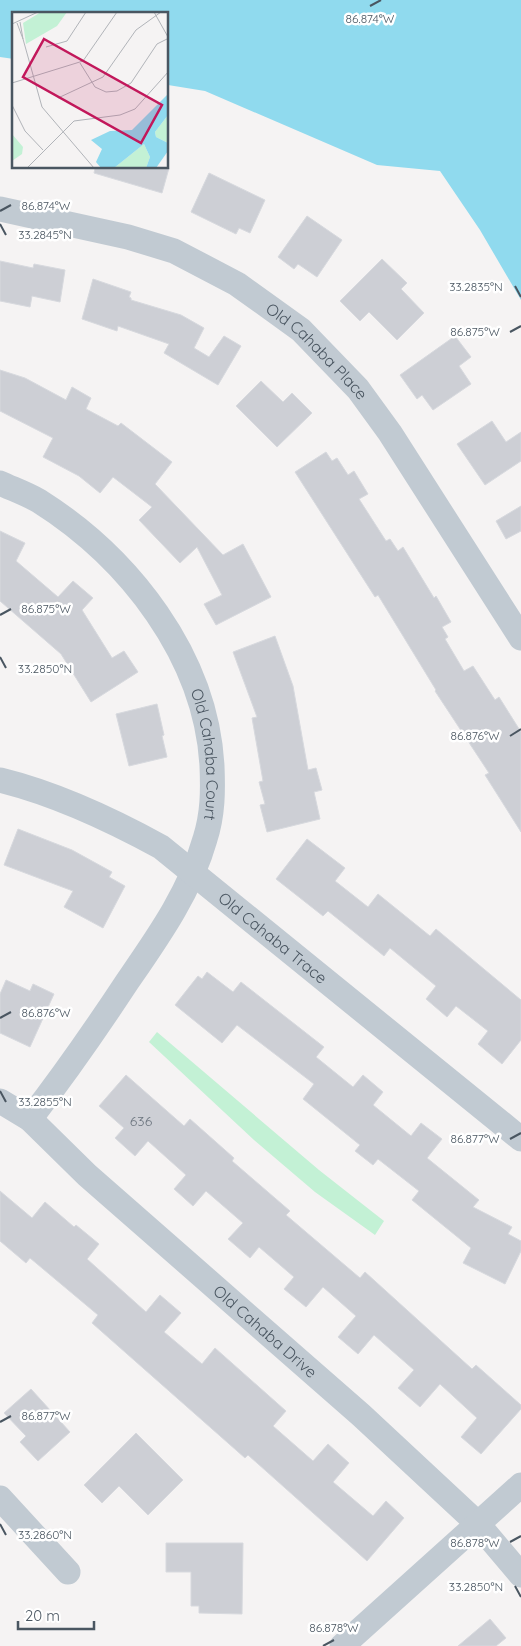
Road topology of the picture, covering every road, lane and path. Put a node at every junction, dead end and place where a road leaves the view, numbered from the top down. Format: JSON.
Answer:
{"nodes":[{"id":1,"x":0,"y":210,"type":"edge"},
{"id":2,"x":0,"y":482,"type":"edge"},
{"id":3,"x":521,"y":638,"type":"edge"},
{"id":4,"x":0,"y":780,"type":"edge"},
{"id":5,"x":192,"y":872,"type":"junction"},
{"id":6,"x":0,"y":1101,"type":"edge"},
{"id":7,"x":30,"y":1119,"type":"junction"},
{"id":8,"x":521,"y":1139,"type":"edge"},
{"id":9,"x":521,"y":1485,"type":"edge"},
{"id":10,"x":0,"y":1498,"type":"edge"},
{"id":11,"x":477,"y":1523,"type":"junction"},
{"id":12,"x":68,"y":1572,"type":"dead end"},
{"id":13,"x":521,"y":1575,"type":"edge"},
{"id":14,"x":342,"y":1646,"type":"edge"}],
"edges":[{"from":1,"to":3,"type":"street","name":"Old Cahaba Place"},
{"from":2,"to":5,"type":"street","name":"Old Cahaba Court"},
{"from":4,"to":5,"type":"street","name":"Old Cahaba Trace"},
{"from":5,"to":7,"type":"street","name":"Old Cahaba Court"},
{"from":5,"to":8,"type":"street","name":"Old Cahaba Trace"},
{"from":6,"to":7,"type":"street","name":"Old Cahaba Drive"},
{"from":7,"to":11,"type":"street","name":"Old Cahaba Drive"},
{"from":9,"to":11,"type":"street"},
{"from":10,"to":12,"type":"street"},
{"from":11,"to":13,"type":"street","name":"Old Cahaba Drive"},
{"from":11,"to":14,"type":"street"}]}
